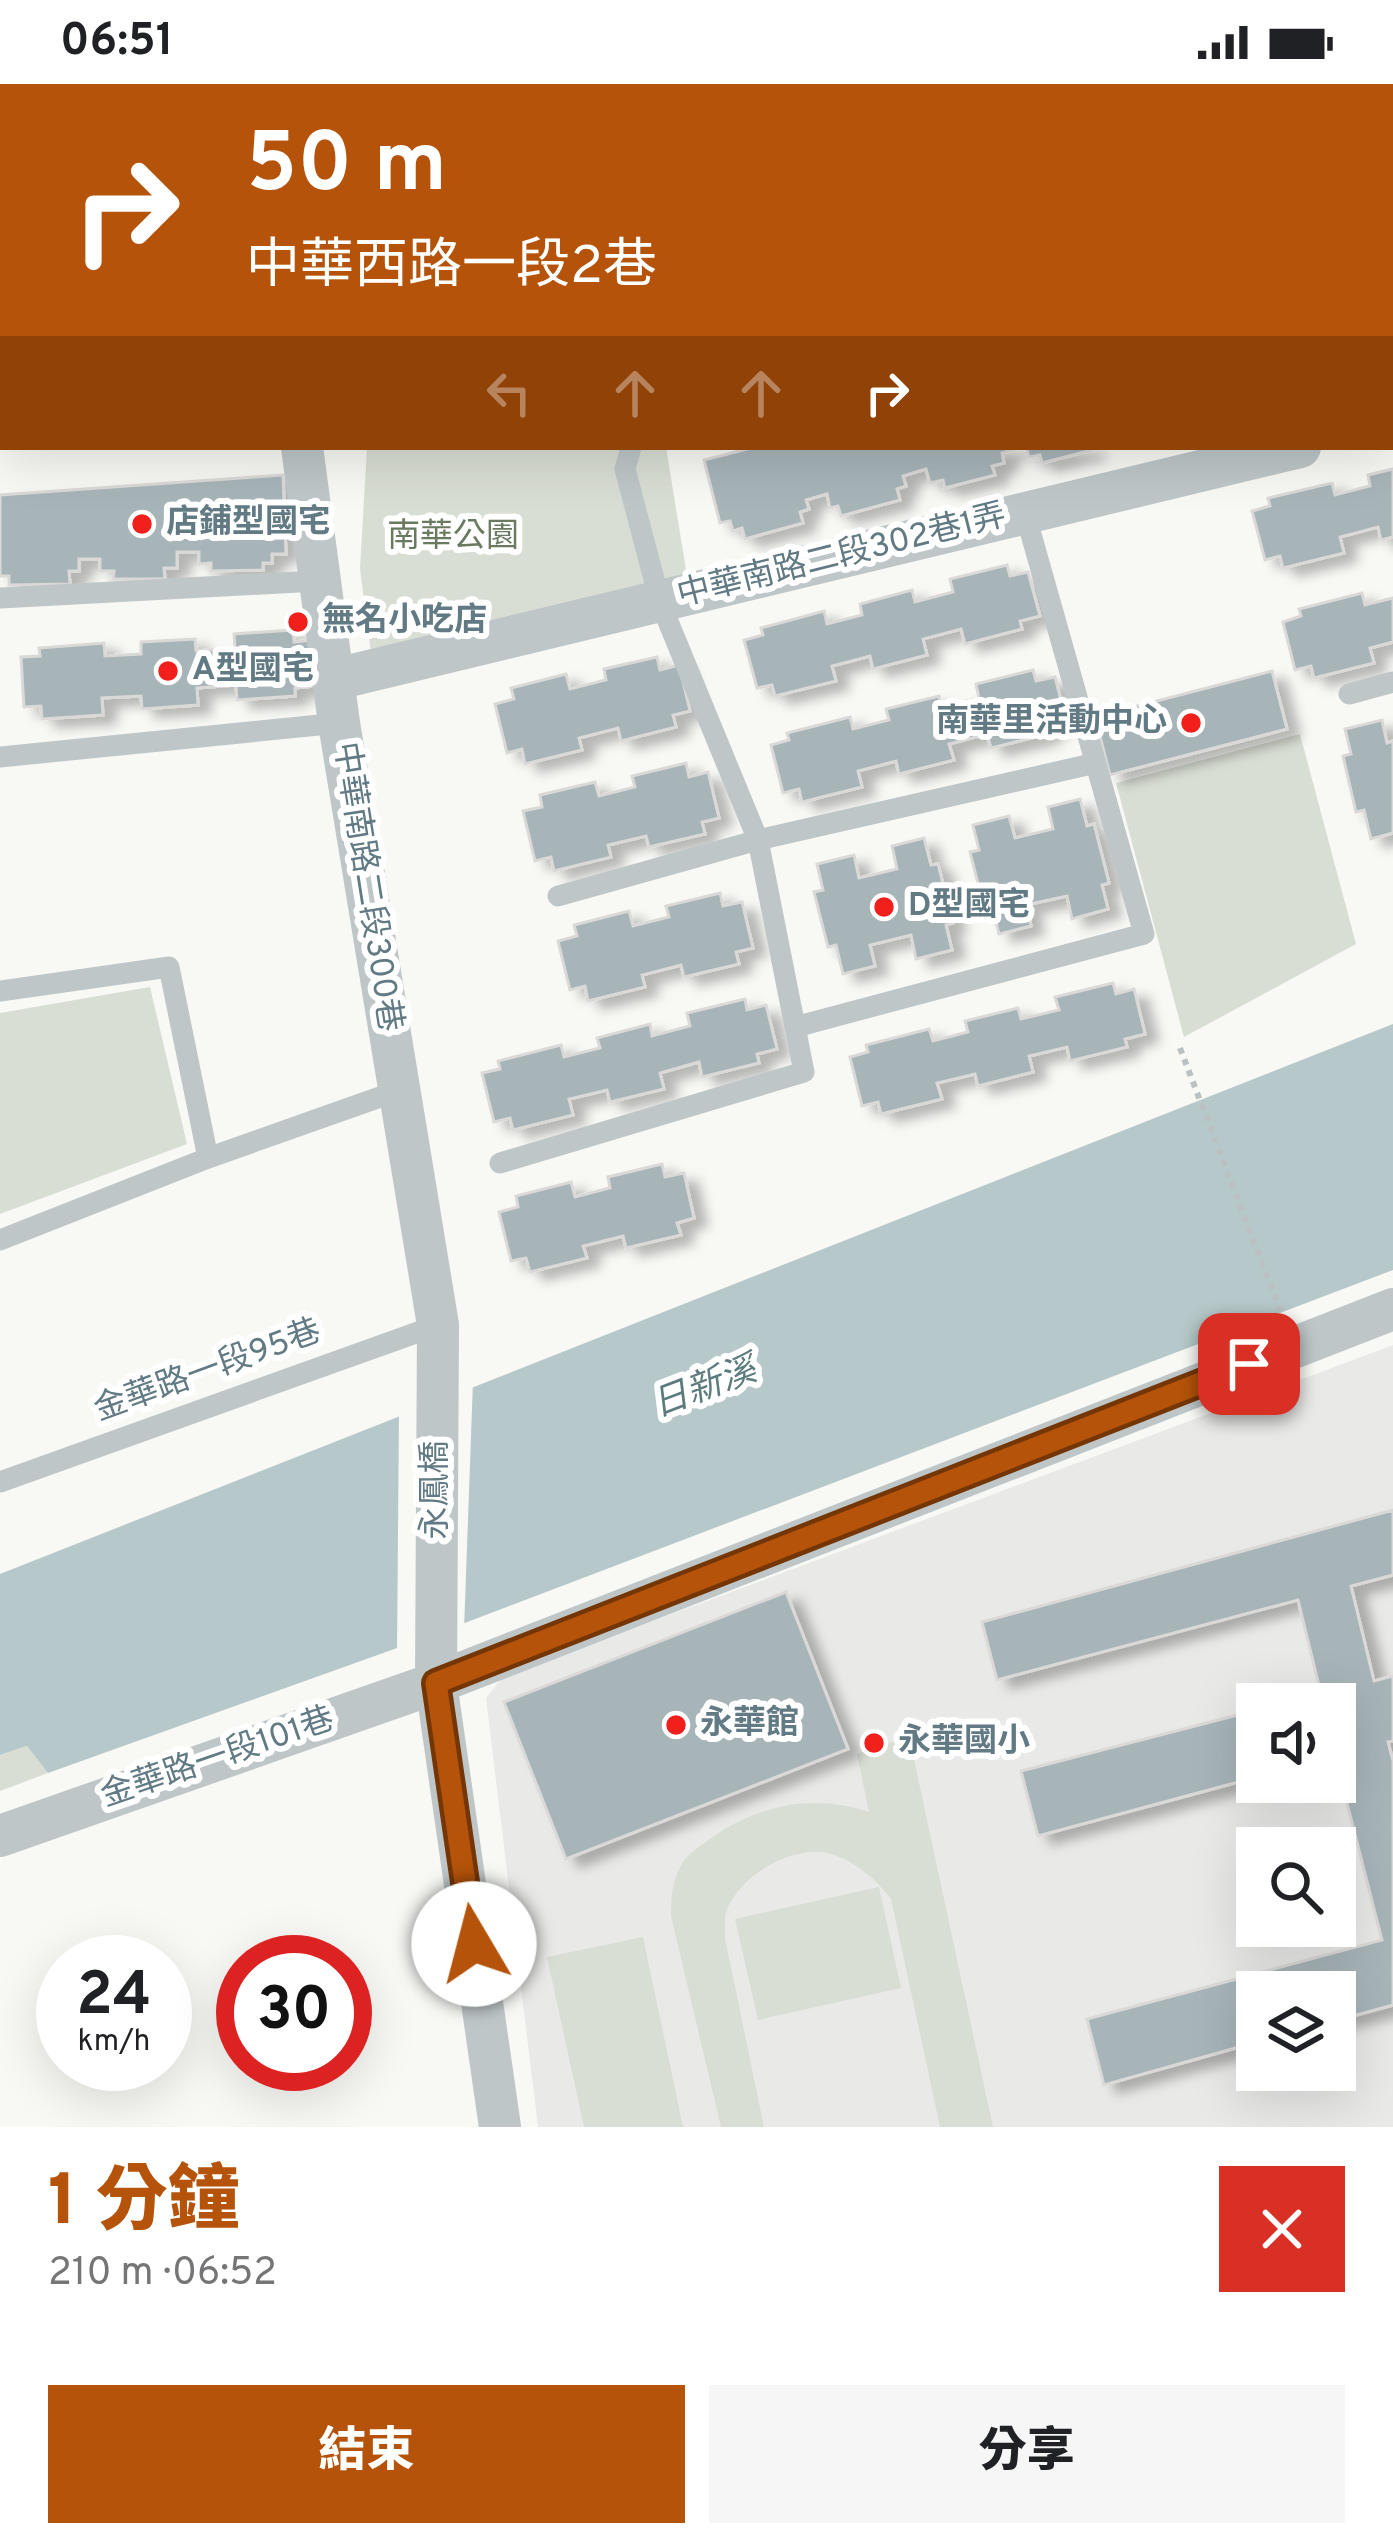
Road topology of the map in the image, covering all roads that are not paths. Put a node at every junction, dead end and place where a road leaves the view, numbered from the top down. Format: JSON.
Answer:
{"nodes":[{"id":1,"x":302,"y":450,"type":"edge"},
{"id":2,"x":630,"y":450,"type":"edge"},
{"id":3,"x":1287,"y":450,"type":"edge"},
{"id":4,"x":1025,"y":512,"type":"junction"},
{"id":5,"x":317,"y":581,"type":"junction"},
{"id":6,"x":0,"y":598,"type":"edge"},
{"id":7,"x":660,"y":602,"type":"junction"},
{"id":8,"x":332,"y":680,"type":"junction"},
{"id":9,"x":1393,"y":682,"type":"edge"},
{"id":10,"x":1349,"y":694,"type":"dead end"},
{"id":11,"x":339,"y":723,"type":"junction"},
{"id":12,"x":0,"y":757,"type":"edge"},
{"id":13,"x":1096,"y":763,"type":"junction"},
{"id":14,"x":758,"y":841,"type":"junction"},
{"id":15,"x":558,"y":896,"type":"dead end"},
{"id":16,"x":0,"y":992,"type":"edge"},
{"id":17,"x":795,"y":1027,"type":"junction"},
{"id":18,"x":400,"y":1090,"type":"junction"},
{"id":19,"x":208,"y":1158,"type":"junction"},
{"id":20,"x":500,"y":1163,"type":"dead end"},
{"id":21,"x":0,"y":1240,"type":"edge"},
{"id":22,"x":1393,"y":1309,"type":"edge"},
{"id":23,"x":438,"y":1325,"type":"junction"},
{"id":24,"x":0,"y":1482,"type":"edge"},
{"id":25,"x":437,"y":1669,"type":"junction"},
{"id":26,"x":0,"y":1836,"type":"edge"},
{"id":27,"x":500,"y":2127,"type":"edge"}],
"edges":[{"from":1,"to":5,"type":"street","name":"中華南路二段300巷"},
{"from":2,"to":7,"type":"lane"},
{"from":3,"to":4,"type":"street","name":"中華南路二段302巷1弄"},
{"from":4,"to":7,"type":"street","name":"中華南路二段302巷1弄"},
{"from":4,"to":13,"type":"lane"},
{"from":5,"to":6,"type":"lane"},
{"from":5,"to":8,"type":"street","name":"中華南路二段300巷"},
{"from":7,"to":8,"type":"street","name":"中華南路二段302巷1弄"},
{"from":7,"to":14,"type":"lane"},
{"from":8,"to":11,"type":"street","name":"中華南路二段300巷"},
{"from":9,"to":10,"type":"lane"},
{"from":11,"to":12,"type":"lane"},
{"from":11,"to":18,"type":"street","name":"中華南路二段300巷"},
{"from":13,"to":14,"type":"lane"},
{"from":13,"to":17,"type":"lane"},
{"from":14,"to":15,"type":"lane"},
{"from":14,"to":17,"type":"lane"},
{"from":16,"to":19,"type":"lane"},
{"from":17,"to":20,"type":"lane"},
{"from":18,"to":19,"type":"lane"},
{"from":18,"to":23,"type":"street","name":"中華南路二段300巷"},
{"from":19,"to":21,"type":"lane"},
{"from":22,"to":25,"type":"street","name":"金華路一段101巷"},
{"from":23,"to":24,"type":"lane","name":"金華路一段95巷"},
{"from":23,"to":25,"type":"street","name":"永鳳橋"},
{"from":25,"to":26,"type":"street","name":"金華路一段101巷"},
{"from":25,"to":27,"type":"street","name":"永鳳橋"}]}
